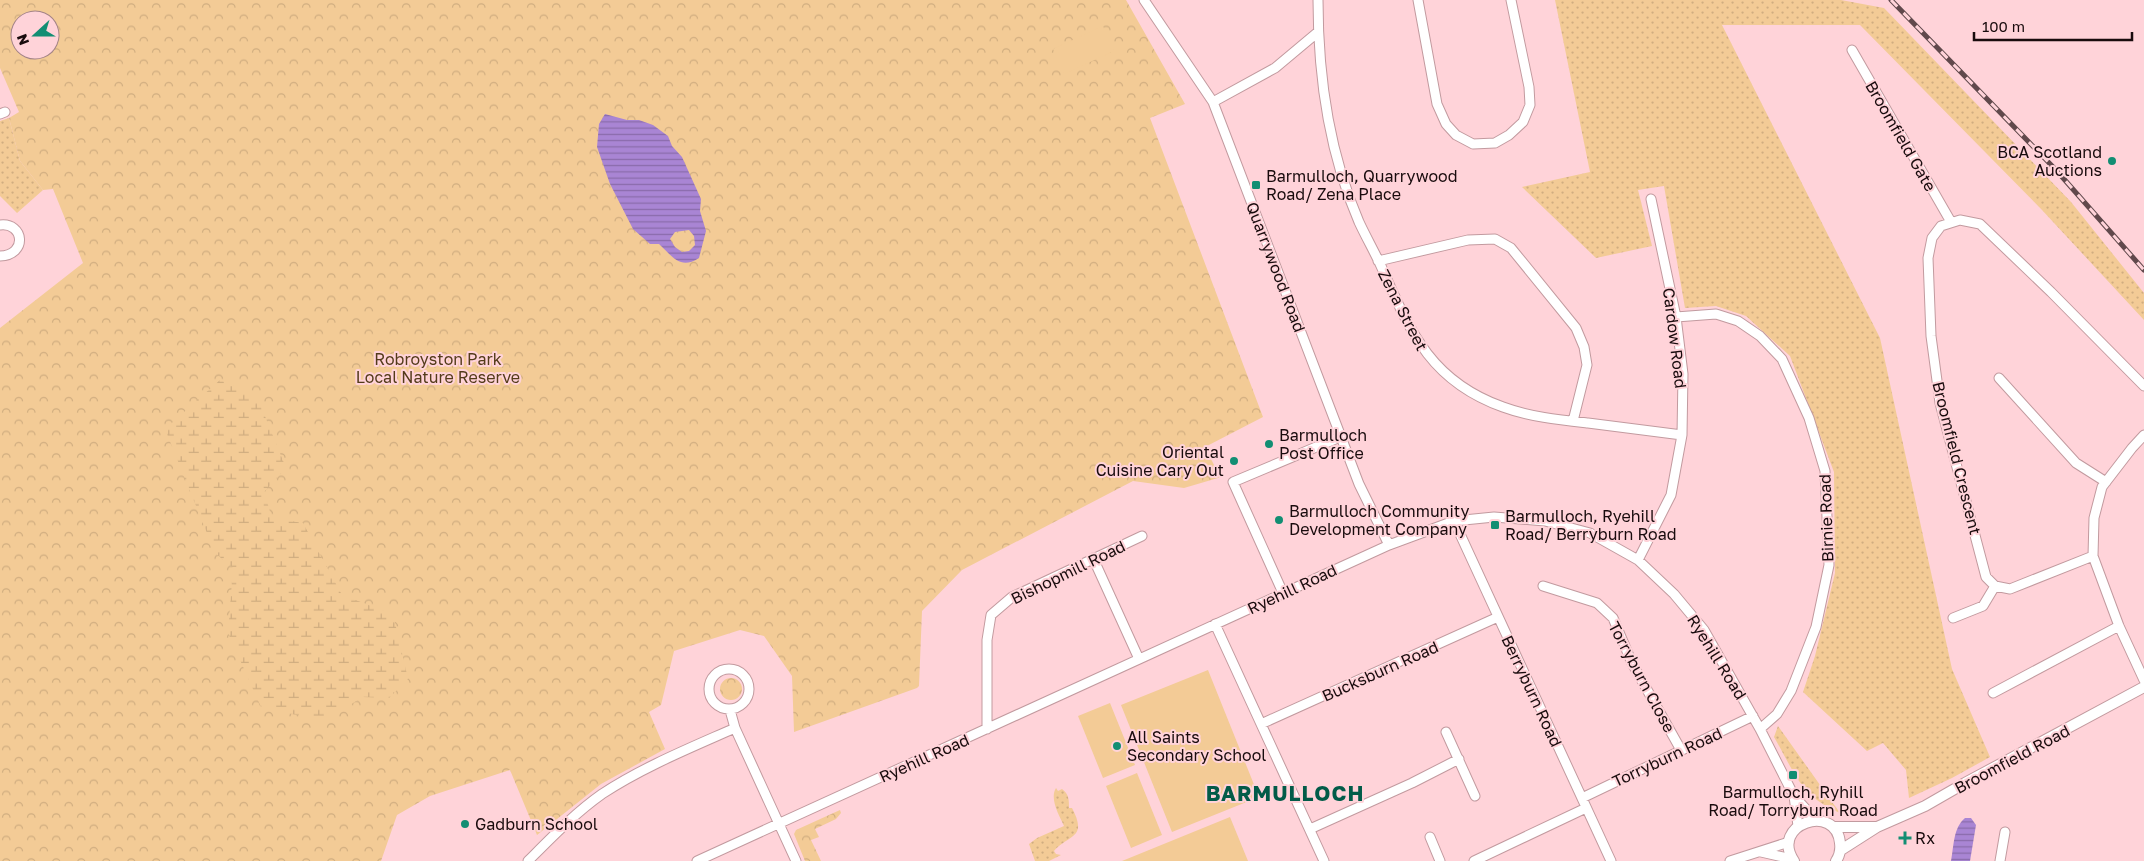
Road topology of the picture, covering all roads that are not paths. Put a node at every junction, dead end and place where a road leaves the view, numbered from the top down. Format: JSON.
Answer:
{"nodes":[{"id":1,"x":1144,"y":0,"type":"edge"},
{"id":2,"x":1318,"y":0,"type":"edge"},
{"id":3,"x":1418,"y":0,"type":"edge"},
{"id":4,"x":1511,"y":0,"type":"edge"},
{"id":5,"x":1318,"y":32,"type":"junction"},
{"id":6,"x":1852,"y":50,"type":"dead end"},
{"id":7,"x":1213,"y":102,"type":"junction"},
{"id":8,"x":1650,"y":199,"type":"dead end"},
{"id":9,"x":1951,"y":222,"type":"junction"},
{"id":10,"x":0,"y":225,"type":"edge"},
{"id":11,"x":0,"y":256,"type":"edge"},
{"id":12,"x":1378,"y":261,"type":"junction"},
{"id":13,"x":1676,"y":317,"type":"junction"},
{"id":14,"x":1999,"y":378,"type":"dead end"},
{"id":15,"x":2144,"y":386,"type":"edge"},
{"id":16,"x":1573,"y":422,"type":"junction"},
{"id":17,"x":1682,"y":435,"type":"junction"},
{"id":18,"x":2144,"y":435,"type":"edge"},
{"id":19,"x":1340,"y":437,"type":"junction"},
{"id":20,"x":2106,"y":482,"type":"junction"},
{"id":21,"x":1454,"y":521,"type":"junction"},
{"id":22,"x":1142,"y":536,"type":"dead end"},
{"id":23,"x":1389,"y":545,"type":"junction"},
{"id":24,"x":2093,"y":556,"type":"junction"},
{"id":25,"x":1093,"y":558,"type":"junction"},
{"id":26,"x":1638,"y":560,"type":"junction"},
{"id":27,"x":1543,"y":586,"type":"dead end"},
{"id":28,"x":1996,"y":586,"type":"junction"},
{"id":29,"x":1283,"y":593,"type":"junction"},
{"id":30,"x":1498,"y":617,"type":"junction"},
{"id":31,"x":1953,"y":618,"type":"dead end"},
{"id":32,"x":1215,"y":624,"type":"junction"},
{"id":33,"x":2119,"y":626,"type":"junction"},
{"id":34,"x":1139,"y":659,"type":"junction"},
{"id":35,"x":2144,"y":680,"type":"edge"},
{"id":36,"x":2144,"y":687,"type":"edge"},
{"id":37,"x":1993,"y":693,"type":"dead end"},
{"id":38,"x":730,"y":710,"type":"junction"},
{"id":39,"x":1753,"y":716,"type":"junction"},
{"id":40,"x":1261,"y":724,"type":"junction"},
{"id":41,"x":735,"y":728,"type":"junction"},
{"id":42,"x":987,"y":729,"type":"junction"},
{"id":43,"x":1760,"y":729,"type":"junction"},
{"id":44,"x":1446,"y":732,"type":"dead end"},
{"id":45,"x":1681,"y":750,"type":"junction"},
{"id":46,"x":1459,"y":759,"type":"junction"},
{"id":47,"x":1475,"y":796,"type":"dead end"},
{"id":48,"x":1794,"y":796,"type":"junction"},
{"id":49,"x":1582,"y":798,"type":"junction"},
{"id":50,"x":1586,"y":808,"type":"junction"},
{"id":51,"x":1816,"y":820,"type":"junction"},
{"id":52,"x":779,"y":824,"type":"junction"},
{"id":53,"x":1798,"y":826,"type":"junction"},
{"id":54,"x":1832,"y":827,"type":"junction"},
{"id":55,"x":1877,"y":827,"type":"junction"},
{"id":56,"x":1310,"y":829,"type":"junction"},
{"id":57,"x":2005,"y":832,"type":"dead end"},
{"id":58,"x":1430,"y":837,"type":"dead end"},
{"id":59,"x":1789,"y":842,"type":"junction"},
{"id":60,"x":1840,"y":850,"type":"junction"},
{"id":61,"x":1759,"y":852,"type":"junction"},
{"id":62,"x":1793,"y":860,"type":"edge"},
{"id":63,"x":528,"y":861,"type":"edge"},
{"id":64,"x":697,"y":861,"type":"edge"},
{"id":65,"x":796,"y":861,"type":"edge"},
{"id":66,"x":1324,"y":861,"type":"edge"},
{"id":67,"x":1440,"y":861,"type":"edge"},
{"id":68,"x":1474,"y":861,"type":"edge"},
{"id":69,"x":1611,"y":861,"type":"edge"},
{"id":70,"x":1730,"y":861,"type":"edge"},
{"id":71,"x":1836,"y":861,"type":"edge"},
{"id":72,"x":2000,"y":861,"type":"edge"}],
"edges":[{"from":1,"to":7,"type":"street","name":"Quarrywood Road"},
{"from":2,"to":5,"type":"street","name":"Zena Street"},
{"from":3,"to":4,"type":"street"},
{"from":5,"to":7,"type":"street"},
{"from":5,"to":12,"type":"street","name":"Zena Street"},
{"from":6,"to":9,"type":"street","name":"Broomfield Gate"},
{"from":7,"to":19,"type":"street","name":"Quarrywood Road"},
{"from":8,"to":13,"type":"street","name":"Cardow Road"},
{"from":9,"to":15,"type":"street"},
{"from":9,"to":28,"type":"street","name":"Broomfield Crescent"},
{"from":10,"to":11,"type":"street"},
{"from":12,"to":16,"type":"street","name":"Zena Street"},
{"from":12,"to":16,"type":"street"},
{"from":13,"to":17,"type":"street","name":"Cardow Road"},
{"from":13,"to":43,"type":"street","name":"Birnie Road"},
{"from":14,"to":20,"type":"street"},
{"from":16,"to":17,"type":"street","name":"Zena Street"},
{"from":17,"to":26,"type":"street","name":"Cardow Road"},
{"from":18,"to":20,"type":"street"},
{"from":19,"to":23,"type":"street","name":"Quarrywood Road"},
{"from":19,"to":29,"type":"street"},
{"from":20,"to":24,"type":"street"},
{"from":21,"to":23,"type":"street","name":"Ryehill Road"},
{"from":21,"to":26,"type":"street","name":"Ryehill Road"},
{"from":21,"to":30,"type":"street","name":"Berryburn Road"},
{"from":22,"to":25,"type":"street","name":"Bishopmill Road"},
{"from":23,"to":29,"type":"street","name":"Ryehill Road"},
{"from":24,"to":28,"type":"street"},
{"from":24,"to":33,"type":"street"},
{"from":25,"to":34,"type":"street"},
{"from":25,"to":42,"type":"street","name":"Bishopmill Road"},
{"from":26,"to":39,"type":"street","name":"Ryehill Road"},
{"from":27,"to":45,"type":"street","name":"Torryburn Close"},
{"from":28,"to":31,"type":"street"},
{"from":29,"to":32,"type":"street","name":"Ryehill Road"},
{"from":30,"to":40,"type":"street","name":"Bucksburn Road"},
{"from":30,"to":49,"type":"street","name":"Berryburn Road"},
{"from":32,"to":34,"type":"street","name":"Ryehill Road"},
{"from":32,"to":40,"type":"street"},
{"from":33,"to":35,"type":"street"},
{"from":33,"to":37,"type":"street"},
{"from":34,"to":42,"type":"street","name":"Ryehill Road"},
{"from":36,"to":55,"type":"street","name":"Broomfield Road"},
{"from":38,"to":38,"type":"street"},
{"from":38,"to":41,"type":"street"},
{"from":39,"to":43,"type":"street","name":"Ryehill Road"},
{"from":39,"to":45,"type":"street","name":"Torryburn Road"},
{"from":40,"to":56,"type":"street"},
{"from":41,"to":52,"type":"street"},
{"from":41,"to":63,"type":"street"},
{"from":42,"to":52,"type":"street","name":"Ryehill Road"},
{"from":43,"to":48,"type":"street","name":"Ryehill Road"},
{"from":44,"to":46,"type":"street"},
{"from":45,"to":49,"type":"street","name":"Torryburn Road"},
{"from":46,"to":47,"type":"street"},
{"from":46,"to":56,"type":"street"},
{"from":48,"to":51,"type":"street","name":"Ryehill Road"},
{"from":48,"to":53,"type":"street","name":"Ryehill Road"},
{"from":49,"to":50,"type":"street","name":"Berryburn Road"},
{"from":50,"to":68,"type":"street"},
{"from":50,"to":69,"type":"street","name":"Berryburn Road"},
{"from":51,"to":53,"type":"street"},
{"from":51,"to":54,"type":"street"},
{"from":52,"to":64,"type":"street","name":"Ryehill Road"},
{"from":52,"to":65,"type":"street"},
{"from":53,"to":59,"type":"street"},
{"from":54,"to":55,"type":"street","name":"Broomfield Road"},
{"from":54,"to":60,"type":"street"},
{"from":55,"to":60,"type":"street","name":"Broomfield Road"},
{"from":56,"to":66,"type":"street"},
{"from":57,"to":72,"type":"street"},
{"from":58,"to":67,"type":"street"},
{"from":59,"to":61,"type":"street"},
{"from":59,"to":62,"type":"street"},
{"from":60,"to":71,"type":"street"},
{"from":61,"to":62,"type":"street"},
{"from":61,"to":70,"type":"street"}]}
